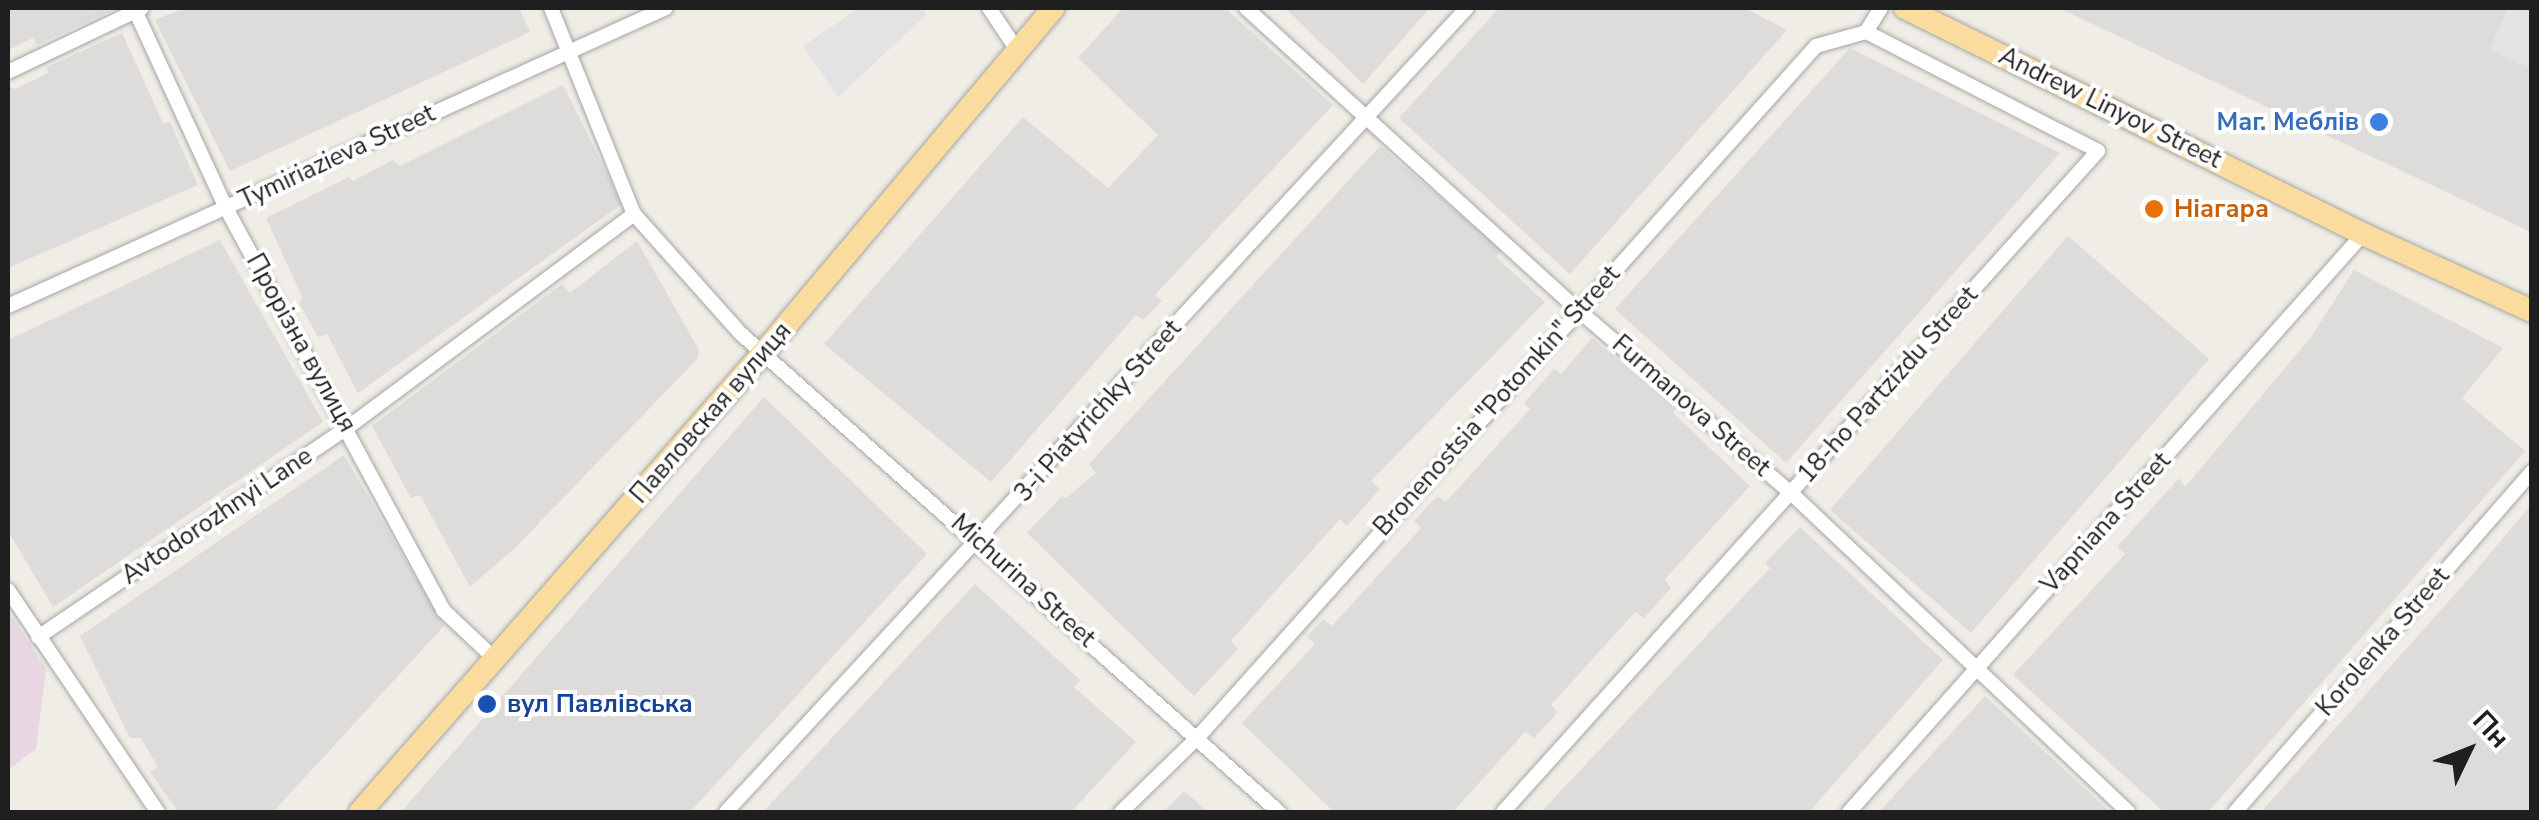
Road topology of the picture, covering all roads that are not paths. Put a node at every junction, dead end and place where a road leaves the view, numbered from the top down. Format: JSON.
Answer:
{"nodes":[{"id":1,"x":552,"y":8,"type":"edge"},
{"id":2,"x":666,"y":8,"type":"edge"},
{"id":3,"x":989,"y":8,"type":"edge"},
{"id":4,"x":1054,"y":8,"type":"edge"},
{"id":5,"x":1246,"y":8,"type":"edge"},
{"id":6,"x":1466,"y":8,"type":"edge"},
{"id":7,"x":1881,"y":8,"type":"edge"},
{"id":8,"x":1905,"y":8,"type":"edge"},
{"id":9,"x":137,"y":9,"type":"edge"},
{"id":10,"x":1866,"y":32,"type":"junction"},
{"id":11,"x":572,"y":50,"type":"junction"},
{"id":12,"x":1017,"y":50,"type":"junction"},
{"id":13,"x":8,"y":72,"type":"edge"},
{"id":14,"x":1366,"y":116,"type":"junction"},
{"id":15,"x":226,"y":208,"type":"junction"},
{"id":16,"x":634,"y":214,"type":"junction"},
{"id":17,"x":2363,"y":234,"type":"junction"},
{"id":18,"x":8,"y":306,"type":"edge"},
{"id":19,"x":1578,"y":308,"type":"junction"},
{"id":20,"x":2532,"y":311,"type":"edge"},
{"id":21,"x":763,"y":353,"type":"junction"},
{"id":22,"x":348,"y":428,"type":"junction"},
{"id":23,"x":2532,"y":470,"type":"edge"},
{"id":24,"x":1791,"y":493,"type":"junction"},
{"id":25,"x":979,"y":542,"type":"junction"},
{"id":26,"x":8,"y":590,"type":"edge"},
{"id":27,"x":38,"y":637,"type":"junction"},
{"id":28,"x":496,"y":660,"type":"junction"},
{"id":29,"x":1975,"y":669,"type":"junction"},
{"id":30,"x":1198,"y":737,"type":"junction"},
{"id":31,"x":158,"y":812,"type":"edge"},
{"id":32,"x":360,"y":812,"type":"edge"},
{"id":33,"x":726,"y":812,"type":"edge"},
{"id":34,"x":1121,"y":812,"type":"edge"},
{"id":35,"x":1279,"y":812,"type":"edge"},
{"id":36,"x":1503,"y":812,"type":"edge"},
{"id":37,"x":1849,"y":812,"type":"edge"},
{"id":38,"x":2128,"y":812,"type":"edge"},
{"id":39,"x":2235,"y":812,"type":"edge"}],
"edges":[{"from":1,"to":11,"type":"street"},
{"from":2,"to":11,"type":"street","name":"Tymiriazieva Street"},
{"from":3,"to":12,"type":"street"},
{"from":4,"to":12,"type":"main road","name":"Павловская вулиця"},
{"from":5,"to":14,"type":"street","name":"Furmanova Street"},
{"from":6,"to":14,"type":"street","name":"3-i Piatyrichky Street"},
{"from":7,"to":10,"type":"street"},
{"from":8,"to":17,"type":"main road","name":"Andrew Linyov Street"},
{"from":9,"to":13,"type":"street"},
{"from":9,"to":15,"type":"street","name":"Прорізна вулиця"},
{"from":10,"to":19,"type":"street","name":"Bronenostsia \"Potomkin\" Street"},
{"from":10,"to":24,"type":"street","name":"18-ho Partzizdu Street"},
{"from":11,"to":15,"type":"street","name":"Tymiriazieva Street"},
{"from":11,"to":16,"type":"street"},
{"from":12,"to":21,"type":"main road","name":"Павловская вулиця"},
{"from":14,"to":19,"type":"street","name":"Furmanova Street"},
{"from":14,"to":25,"type":"street","name":"3-i Piatyrichky Street"},
{"from":15,"to":18,"type":"street","name":"Tymiriazieva Street"},
{"from":15,"to":22,"type":"street","name":"Прорізна вулиця"},
{"from":16,"to":21,"type":"street","name":"Michurina Street"},
{"from":16,"to":22,"type":"street","name":"Avtodorozhnyi Lane"},
{"from":17,"to":20,"type":"main road","name":"Andrew Linyov Street"},
{"from":17,"to":29,"type":"street","name":"Vapniana Street"},
{"from":19,"to":24,"type":"street","name":"Furmanova Street"},
{"from":19,"to":30,"type":"street","name":"Bronenostsia \"Potomkin\" Street"},
{"from":21,"to":25,"type":"street","name":"Michurina Street"},
{"from":21,"to":28,"type":"main road","name":"Павловская вулиця"},
{"from":22,"to":27,"type":"street","name":"Avtodorozhnyi Lane"},
{"from":22,"to":28,"type":"street","name":"Прорізна вулиця"},
{"from":23,"to":39,"type":"street","name":"Korolenka Street"},
{"from":24,"to":29,"type":"street","name":"Furmanova Street"},
{"from":24,"to":36,"type":"street","name":"18-ho Partzizdu Street"},
{"from":25,"to":30,"type":"street","name":"Michurina Street"},
{"from":25,"to":33,"type":"street","name":"3-i Piatyrichky Street"},
{"from":26,"to":27,"type":"street"},
{"from":27,"to":31,"type":"street"},
{"from":28,"to":32,"type":"main road","name":"Павловская вулиця"},
{"from":29,"to":37,"type":"street","name":"Vapniana Street"},
{"from":29,"to":38,"type":"street","name":"Furmanova Street"},
{"from":30,"to":34,"type":"street","name":"Bronenostsia \"Potomkin\" Street"},
{"from":30,"to":35,"type":"street","name":"Michurina Street"}]}
